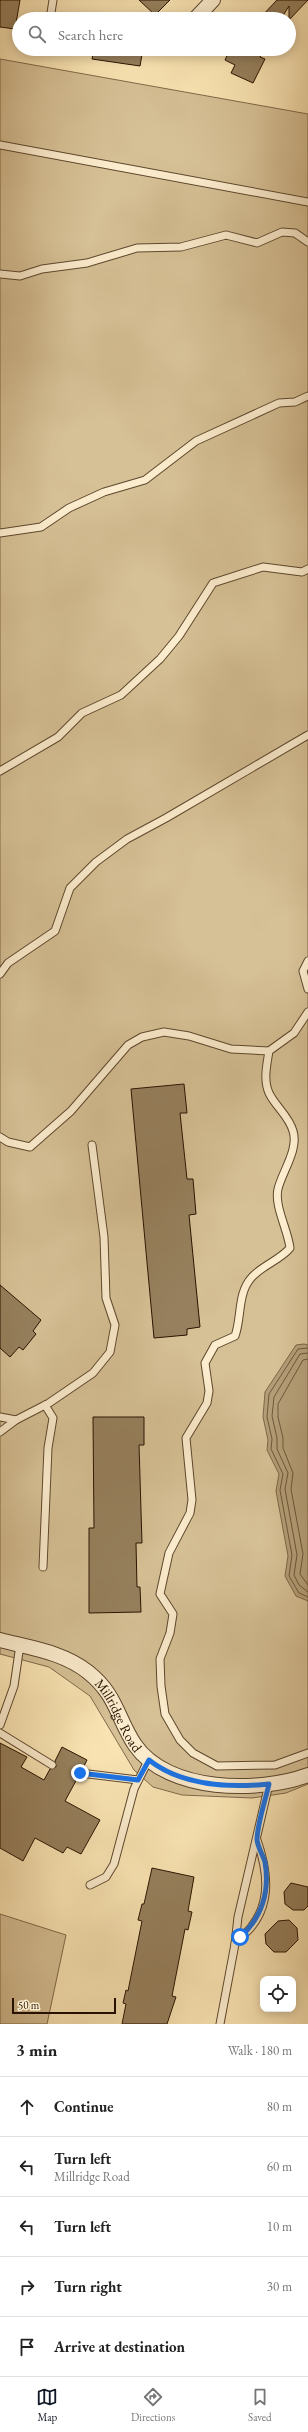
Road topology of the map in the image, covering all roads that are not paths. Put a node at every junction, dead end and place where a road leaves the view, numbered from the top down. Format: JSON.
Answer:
{"nodes":[{"id":1,"x":53,"y":0,"type":"edge"},
{"id":2,"x":213,"y":0,"type":"edge"},
{"id":3,"x":51,"y":12,"type":"edge"},
{"id":4,"x":202,"y":12,"type":"edge"},
{"id":5,"x":0,"y":145,"type":"edge"},
{"id":6,"x":308,"y":202,"type":"edge"},
{"id":7,"x":308,"y":242,"type":"edge"},
{"id":8,"x":0,"y":274,"type":"edge"},
{"id":9,"x":308,"y":396,"type":"edge"},
{"id":10,"x":0,"y":533,"type":"edge"},
{"id":11,"x":308,"y":569,"type":"edge"},
{"id":12,"x":308,"y":735,"type":"edge"},
{"id":13,"x":0,"y":771,"type":"edge"},
{"id":14,"x":308,"y":961,"type":"edge"},
{"id":15,"x":0,"y":974,"type":"edge"},
{"id":16,"x":308,"y":989,"type":"edge"},
{"id":17,"x":308,"y":1012,"type":"edge"},
{"id":18,"x":269,"y":1051,"type":"junction"},
{"id":19,"x":0,"y":1137,"type":"edge"},
{"id":20,"x":92,"y":1145,"type":"dead end"},
{"id":21,"x":45,"y":1405,"type":"junction"},
{"id":22,"x":0,"y":1417,"type":"edge"},
{"id":23,"x":16,"y":1420,"type":"junction"},
{"id":24,"x":0,"y":1432,"type":"edge"},
{"id":25,"x":43,"y":1568,"type":"dead end"},
{"id":26,"x":0,"y":1640,"type":"edge"},
{"id":27,"x":20,"y":1645,"type":"junction"},
{"id":28,"x":0,"y":1725,"type":"edge"},
{"id":29,"x":0,"y":1733,"type":"edge"},
{"id":30,"x":308,"y":1752,"type":"edge"},
{"id":31,"x":149,"y":1760,"type":"junction"},
{"id":32,"x":52,"y":1765,"type":"dead end"},
{"id":33,"x":80,"y":1773,"type":"dead end"},
{"id":34,"x":308,"y":1775,"type":"edge"},
{"id":35,"x":138,"y":1780,"type":"junction"},
{"id":36,"x":269,"y":1784,"type":"junction"},
{"id":37,"x":257,"y":1840,"type":"junction"},
{"id":38,"x":90,"y":1885,"type":"dead end"},
{"id":39,"x":235,"y":1944,"type":"junction"},
{"id":40,"x":220,"y":2024,"type":"edge"}],
"edges":[{"from":1,"to":3,"type":"lane"},
{"from":2,"to":4,"type":"street"},
{"from":5,"to":6,"type":"lane"},
{"from":7,"to":8,"type":"lane"},
{"from":9,"to":10,"type":"lane"},
{"from":11,"to":13,"type":"lane"},
{"from":12,"to":15,"type":"lane"},
{"from":14,"to":16,"type":"lane"},
{"from":17,"to":18,"type":"lane"},
{"from":18,"to":19,"type":"lane"},
{"from":18,"to":30,"type":"lane"},
{"from":20,"to":21,"type":"lane"},
{"from":21,"to":23,"type":"lane"},
{"from":21,"to":25,"type":"lane"},
{"from":22,"to":23,"type":"lane"},
{"from":23,"to":24,"type":"lane"},
{"from":26,"to":27,"type":"street","name":"Millridge Road"},
{"from":27,"to":28,"type":"lane"},
{"from":27,"to":31,"type":"street","name":"Millridge Road"},
{"from":29,"to":32,"type":"lane"},
{"from":31,"to":35,"type":"lane"},
{"from":31,"to":36,"type":"street","name":"Millridge Road"},
{"from":33,"to":35,"type":"lane"},
{"from":34,"to":36,"type":"street","name":"Millridge Road"},
{"from":35,"to":38,"type":"lane"},
{"from":36,"to":37,"type":"lane"},
{"from":37,"to":39,"type":"lane"},
{"from":37,"to":39,"type":"lane"},
{"from":39,"to":40,"type":"lane"}]}
